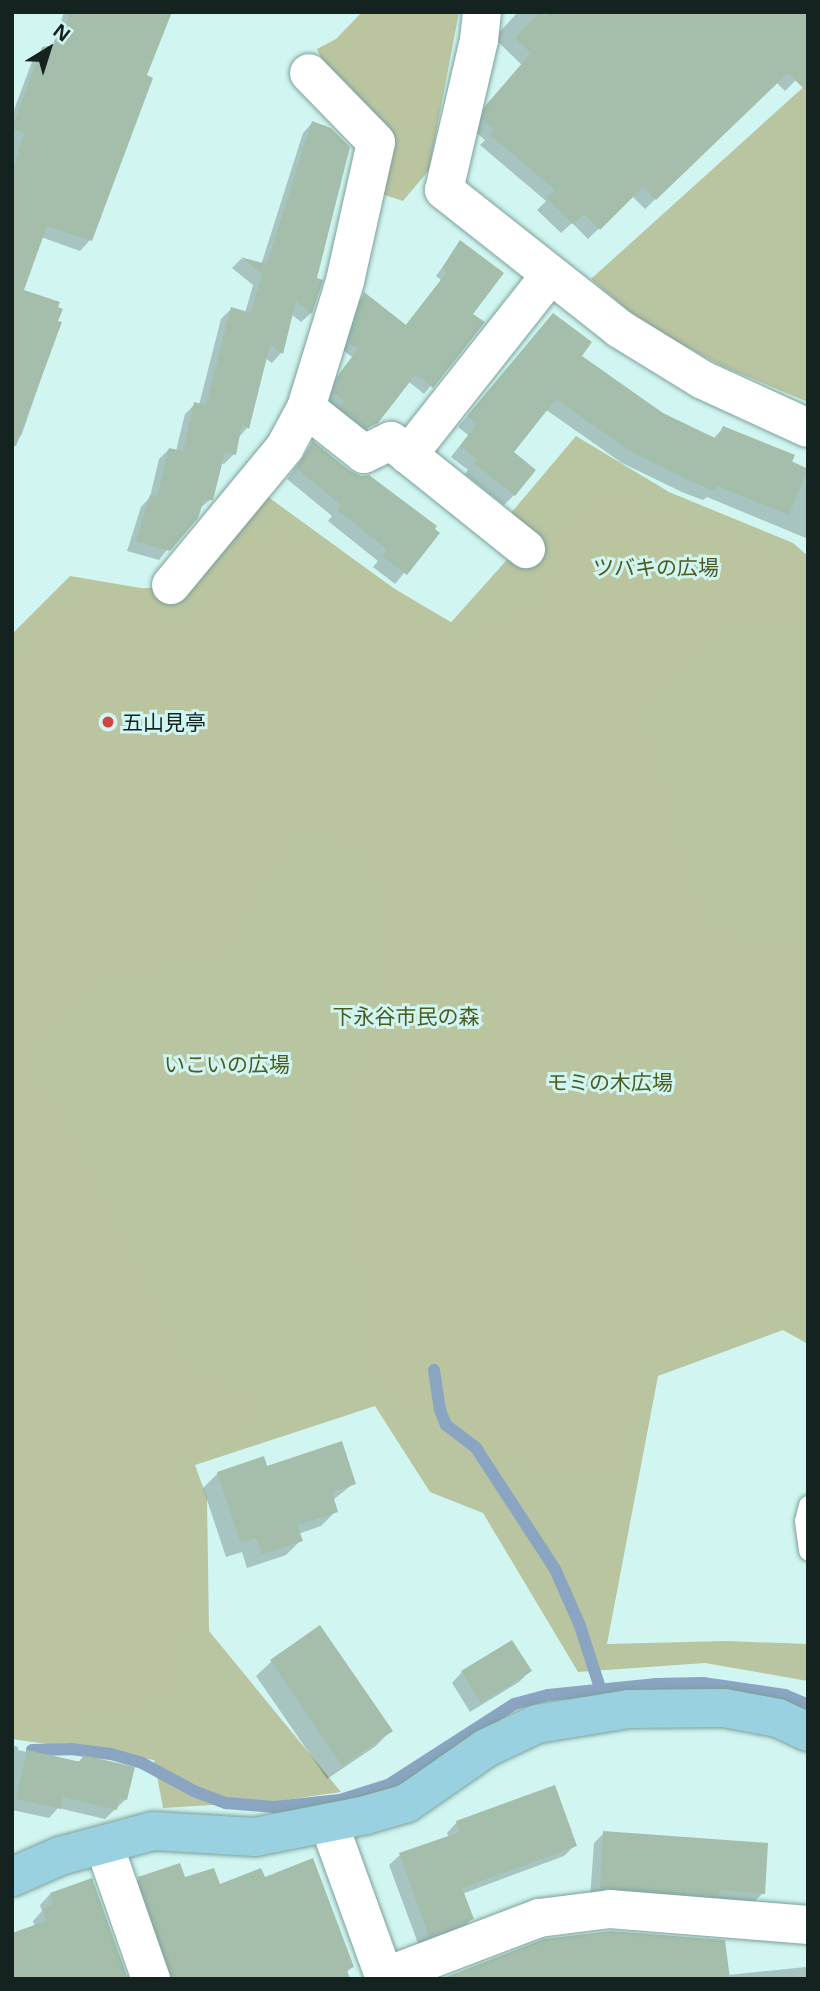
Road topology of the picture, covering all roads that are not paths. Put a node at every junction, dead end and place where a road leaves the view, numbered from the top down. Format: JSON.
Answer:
{"nodes":[{"id":1,"x":482,"y":12,"type":"edge"},
{"id":2,"x":309,"y":73,"type":"dead end"},
{"id":3,"x":550,"y":275,"type":"junction"},
{"id":4,"x":306,"y":408,"type":"junction"},
{"id":5,"x":808,"y":428,"type":"edge"},
{"id":6,"x":408,"y":454,"type":"junction"},
{"id":7,"x":526,"y":549,"type":"dead end"},
{"id":8,"x":172,"y":585,"type":"dead end"},
{"id":9,"x":808,"y":1505,"type":"edge"},
{"id":10,"x":808,"y":1551,"type":"edge"},
{"id":11,"x":808,"y":1732,"type":"edge"},
{"id":12,"x":329,"y":1824,"type":"junction"},
{"id":13,"x":104,"y":1845,"type":"junction"},
{"id":14,"x":17,"y":1866,"type":"edge"},
{"id":15,"x":808,"y":1925,"type":"edge"},
{"id":16,"x":385,"y":1978,"type":"edge"},
{"id":17,"x":151,"y":1979,"type":"edge"}],
"edges":[{"from":1,"to":3,"type":"street"},
{"from":2,"to":4,"type":"street"},
{"from":3,"to":5,"type":"street"},
{"from":3,"to":6,"type":"street"},
{"from":4,"to":6,"type":"street"},
{"from":4,"to":8,"type":"street"},
{"from":6,"to":7,"type":"street"},
{"from":9,"to":10,"type":"lane"},
{"from":11,"to":12,"type":"main road"},
{"from":12,"to":13,"type":"main road"},
{"from":12,"to":16,"type":"street"},
{"from":13,"to":14,"type":"main road"},
{"from":13,"to":17,"type":"street"},
{"from":15,"to":16,"type":"street"}]}
